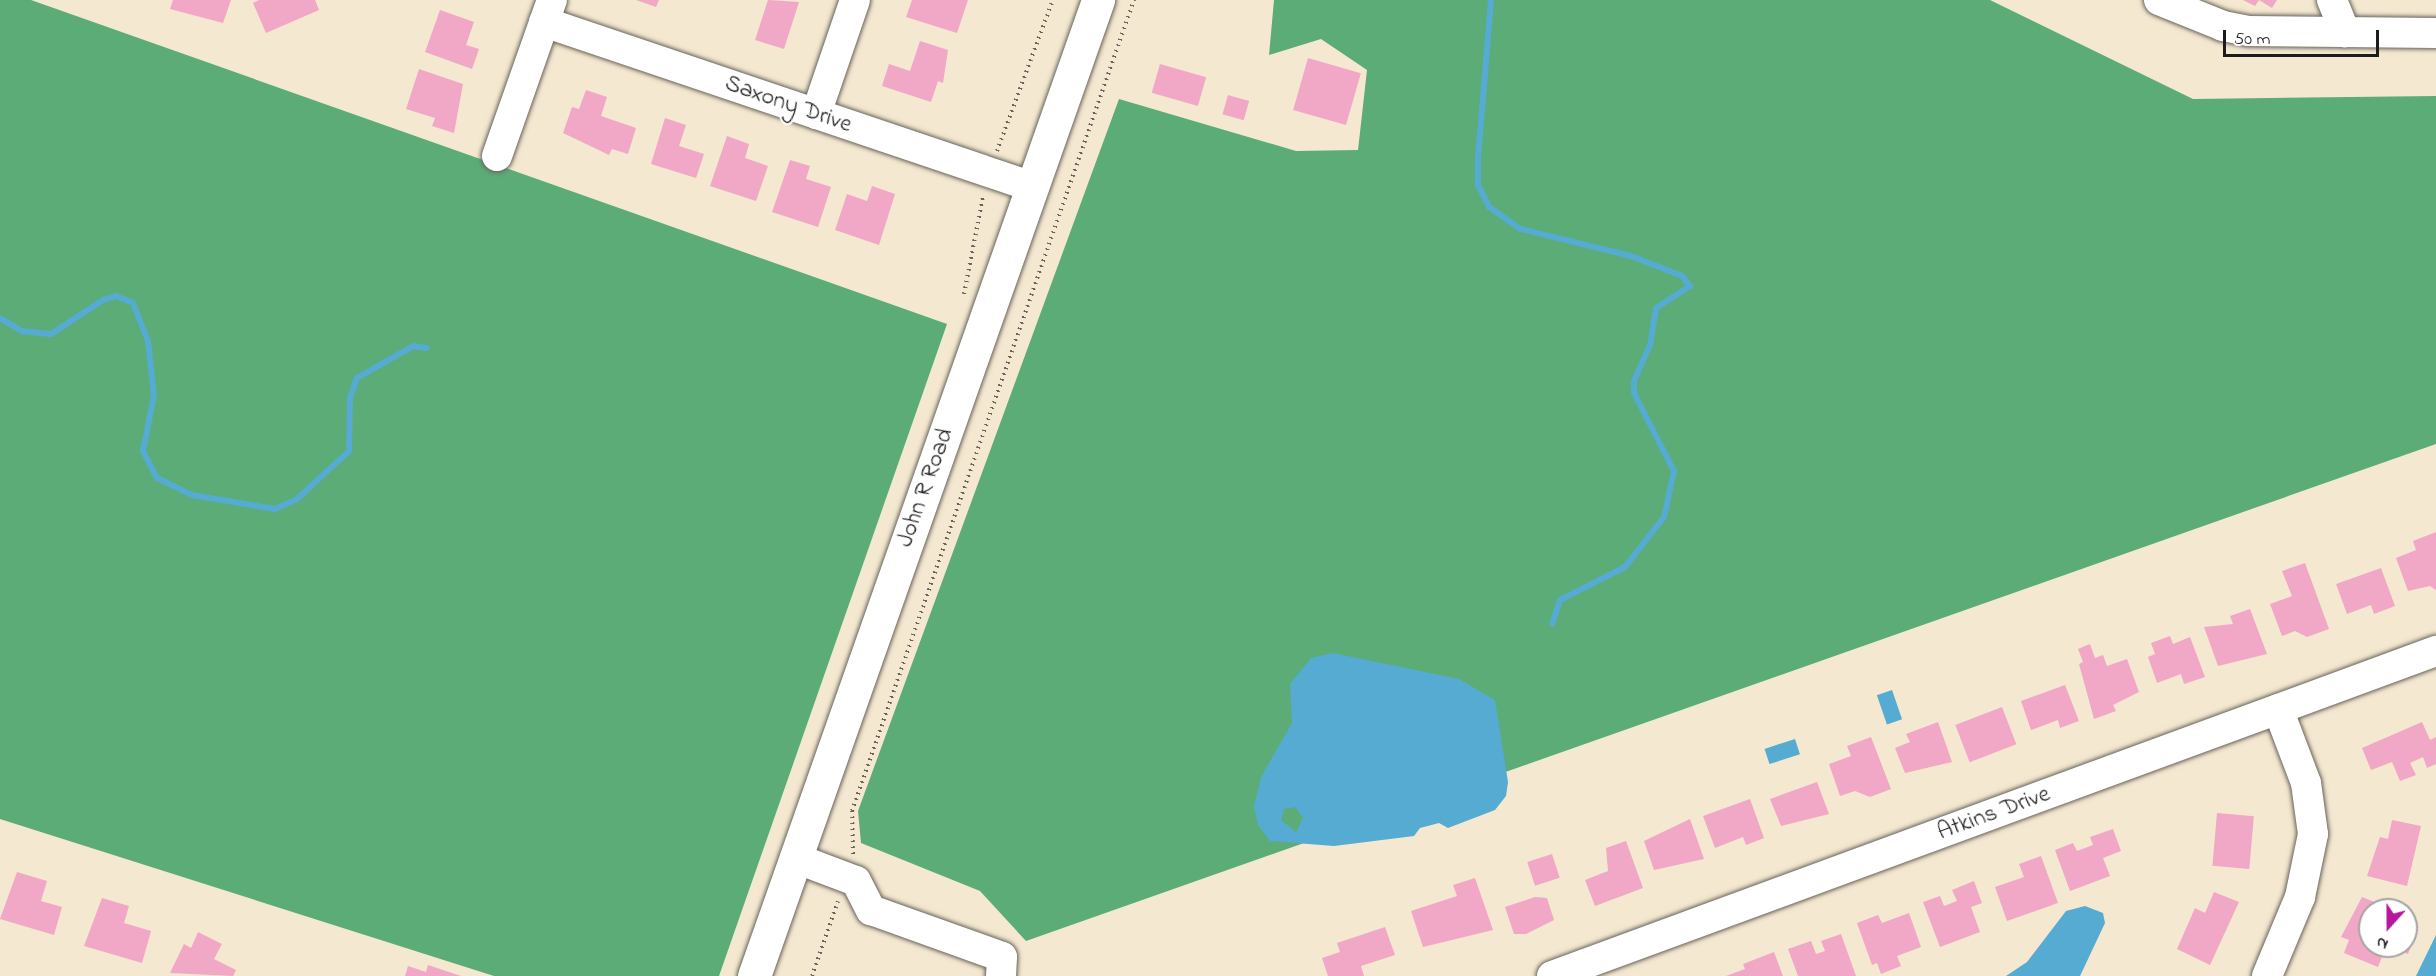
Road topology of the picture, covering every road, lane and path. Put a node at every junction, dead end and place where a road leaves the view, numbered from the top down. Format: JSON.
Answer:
{"nodes":[{"id":1,"x":855,"y":0,"type":"edge"},
{"id":2,"x":1053,"y":0,"type":"edge"},
{"id":3,"x":1098,"y":0,"type":"edge"},
{"id":4,"x":1134,"y":0,"type":"edge"},
{"id":5,"x":2159,"y":0,"type":"edge"},
{"id":6,"x":2332,"y":0,"type":"edge"},
{"id":7,"x":548,"y":11,"type":"edge"},
{"id":8,"x":2345,"y":32,"type":"junction"},
{"id":9,"x":2436,"y":33,"type":"edge"},
{"id":10,"x":816,"y":114,"type":"junction"},
{"id":11,"x":497,"y":156,"type":"dead end"},
{"id":12,"x":996,"y":156,"type":"dead end"},
{"id":13,"x":1033,"y":187,"type":"junction"},
{"id":14,"x":2436,"y":651,"type":"edge"},
{"id":15,"x":2278,"y":709,"type":"junction"},
{"id":16,"x":795,"y":858,"type":"junction"},
{"id":17,"x":851,"y":860,"type":"dead end"},
{"id":18,"x":842,"y":890,"type":"dead end"},
{"id":19,"x":754,"y":976,"type":"edge"},
{"id":20,"x":812,"y":976,"type":"edge"},
{"id":21,"x":1001,"y":976,"type":"edge"},
{"id":22,"x":1552,"y":976,"type":"edge"},
{"id":23,"x":2267,"y":976,"type":"edge"}],
"edges":[{"from":1,"to":10,"type":"street"},
{"from":2,"to":12,"type":"path"},
{"from":3,"to":13,"type":"main road","name":"John R Road"},
{"from":4,"to":17,"type":"path"},
{"from":5,"to":8,"type":"street"},
{"from":6,"to":8,"type":"street"},
{"from":7,"to":10,"type":"street","name":"Saxony Drive"},
{"from":7,"to":11,"type":"street"},
{"from":8,"to":9,"type":"street"},
{"from":10,"to":13,"type":"street","name":"Saxony Drive"},
{"from":13,"to":16,"type":"main road","name":"John R Road"},
{"from":14,"to":15,"type":"street","name":"Atkins Drive"},
{"from":15,"to":22,"type":"street","name":"Atkins Drive"},
{"from":15,"to":23,"type":"street"},
{"from":16,"to":19,"type":"main road","name":"John R Road"},
{"from":16,"to":21,"type":"street"},
{"from":18,"to":20,"type":"path"}]}
